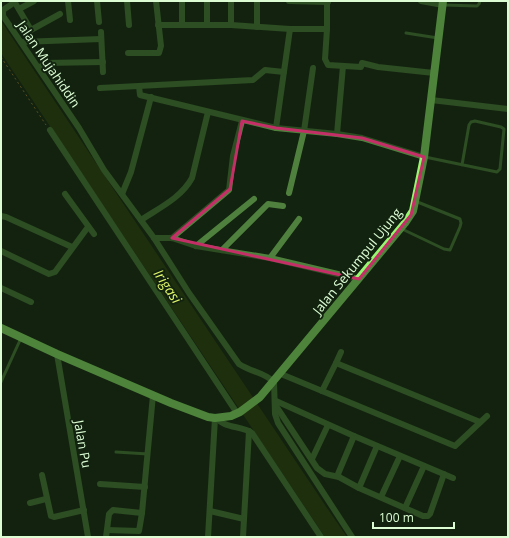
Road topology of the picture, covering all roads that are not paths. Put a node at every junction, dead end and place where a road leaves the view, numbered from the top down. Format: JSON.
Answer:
{"nodes":[{"id":1,"x":34,"y":1,"type":"edge"},
{"id":2,"x":68,"y":1,"type":"edge"},
{"id":3,"x":97,"y":1,"type":"edge"},
{"id":4,"x":127,"y":1,"type":"edge"},
{"id":5,"x":156,"y":1,"type":"edge"},
{"id":6,"x":182,"y":1,"type":"edge"},
{"id":7,"x":207,"y":1,"type":"edge"},
{"id":8,"x":231,"y":1,"type":"edge"},
{"id":9,"x":257,"y":1,"type":"edge"},
{"id":10,"x":289,"y":1,"type":"edge"},
{"id":11,"x":327,"y":1,"type":"edge"},
{"id":12,"x":421,"y":1,"type":"edge"},
{"id":13,"x":480,"y":1,"type":"edge"},
{"id":14,"x":14,"y":2,"type":"edge"},
{"id":15,"x":433,"y":2,"type":"edge"},
{"id":16,"x":443,"y":3,"type":"edge"},
{"id":17,"x":20,"y":9,"type":"junction"},
{"id":18,"x":2,"y":14,"type":"edge"},
{"id":19,"x":60,"y":14,"type":"dead end"},
{"id":20,"x":70,"y":20,"type":"dead end"},
{"id":21,"x":99,"y":22,"type":"dead end"},
{"id":22,"x":129,"y":25,"type":"dead end"},
{"id":23,"x":158,"y":25,"type":"junction"},
{"id":24,"x":182,"y":25,"type":"junction"},
{"id":25,"x":207,"y":25,"type":"junction"},
{"id":26,"x":230,"y":25,"type":"junction"},
{"id":27,"x":257,"y":27,"type":"junction"},
{"id":28,"x":290,"y":29,"type":"junction"},
{"id":29,"x":327,"y":29,"type":"junction"},
{"id":30,"x":406,"y":33,"type":"dead end"},
{"id":31,"x":438,"y":38,"type":"junction"},
{"id":32,"x":21,"y":42,"type":"junction"},
{"id":33,"x":128,"y":53,"type":"dead end"},
{"id":34,"x":103,"y":62,"type":"junction"},
{"id":35,"x":343,"y":66,"type":"junction"},
{"id":36,"x":39,"y":68,"type":"junction"},
{"id":37,"x":312,"y":68,"type":"dead end"},
{"id":38,"x":103,"y":72,"type":"dead end"},
{"id":39,"x":284,"y":72,"type":"junction"},
{"id":40,"x":434,"y":73,"type":"junction"},
{"id":41,"x":139,"y":86,"type":"junction"},
{"id":42,"x":100,"y":88,"type":"dead end"},
{"id":43,"x":151,"y":97,"type":"junction"},
{"id":44,"x":431,"y":100,"type":"junction"},
{"id":45,"x":508,"y":109,"type":"edge"},
{"id":46,"x":208,"y":112,"type":"junction"},
{"id":47,"x":242,"y":121,"type":"junction"},
{"id":48,"x":276,"y":128,"type":"junction"},
{"id":49,"x":50,"y":130,"type":"road end"},
{"id":50,"x":304,"y":131,"type":"junction"},
{"id":51,"x":337,"y":134,"type":"junction"},
{"id":52,"x":424,"y":157,"type":"junction"},
{"id":53,"x":462,"y":165,"type":"junction"},
{"id":54,"x":65,"y":194,"type":"dead end"},
{"id":55,"x":122,"y":194,"type":"junction"},
{"id":56,"x":289,"y":194,"type":"dead end"},
{"id":57,"x":254,"y":199,"type":"dead end"},
{"id":58,"x":415,"y":201,"type":"junction"},
{"id":59,"x":283,"y":206,"type":"dead end"},
{"id":60,"x":1,"y":216,"type":"edge"},
{"id":61,"x":299,"y":219,"type":"dead end"},
{"id":62,"x":142,"y":220,"type":"junction"},
{"id":63,"x":88,"y":226,"type":"junction"},
{"id":64,"x":401,"y":228,"type":"junction"},
{"id":65,"x":94,"y":234,"type":"dead end"},
{"id":66,"x":154,"y":238,"type":"junction"},
{"id":67,"x":172,"y":238,"type":"junction"},
{"id":68,"x":196,"y":246,"type":"junction"},
{"id":69,"x":72,"y":247,"type":"junction"},
{"id":70,"x":222,"y":250,"type":"junction"},
{"id":71,"x":1,"y":251,"type":"edge"},
{"id":72,"x":270,"y":258,"type":"junction"},
{"id":73,"x":359,"y":279,"type":"junction"},
{"id":74,"x":1,"y":288,"type":"edge"},
{"id":75,"x":31,"y":302,"type":"dead end"},
{"id":76,"x":1,"y":328,"type":"edge"},
{"id":77,"x":21,"y":338,"type":"junction"},
{"id":78,"x":341,"y":352,"type":"dead end"},
{"id":79,"x":57,"y":354,"type":"junction"},
{"id":80,"x":336,"y":363,"type":"junction"},
{"id":81,"x":281,"y":374,"type":"junction"},
{"id":82,"x":1,"y":382,"type":"edge"},
{"id":83,"x":274,"y":382,"type":"junction"},
{"id":84,"x":322,"y":391,"type":"junction"},
{"id":85,"x":153,"y":395,"type":"junction"},
{"id":86,"x":276,"y":404,"type":"junction"},
{"id":87,"x":239,"y":413,"type":"junction"},
{"id":88,"x":487,"y":416,"type":"dead end"},
{"id":89,"x":216,"y":418,"type":"junction"},
{"id":90,"x":480,"y":422,"type":"junction"},
{"id":91,"x":328,"y":425,"type":"junction"},
{"id":92,"x":249,"y":431,"type":"junction"},
{"id":93,"x":354,"y":436,"type":"junction"},
{"id":94,"x":378,"y":446,"type":"junction"},
{"id":95,"x":116,"y":452,"type":"dead end"},
{"id":96,"x":148,"y":454,"type":"junction"},
{"id":97,"x":400,"y":456,"type":"junction"},
{"id":98,"x":312,"y":459,"type":"junction"},
{"id":99,"x":424,"y":466,"type":"junction"},
{"id":100,"x":444,"y":474,"type":"junction"},
{"id":101,"x":42,"y":475,"type":"dead end"},
{"id":102,"x":339,"y":477,"type":"junction"},
{"id":103,"x":453,"y":478,"type":"dead end"},
{"id":104,"x":100,"y":484,"type":"dead end"},
{"id":105,"x":145,"y":487,"type":"junction"},
{"id":106,"x":359,"y":488,"type":"junction"},
{"id":107,"x":381,"y":497,"type":"junction"},
{"id":108,"x":46,"y":499,"type":"junction"},
{"id":109,"x":30,"y":503,"type":"dead end"},
{"id":110,"x":405,"y":508,"type":"junction"},
{"id":111,"x":84,"y":510,"type":"junction"},
{"id":112,"x":210,"y":511,"type":"junction"},
{"id":113,"x":142,"y":513,"type":"junction"},
{"id":114,"x":244,"y":519,"type":"junction"},
{"id":115,"x":107,"y":530,"type":"junction"},
{"id":116,"x":88,"y":537,"type":"edge"},
{"id":117,"x":106,"y":537,"type":"edge"},
{"id":118,"x":208,"y":537,"type":"edge"},
{"id":119,"x":243,"y":537,"type":"edge"},
{"id":120,"x":321,"y":537,"type":"edge"},
{"id":121,"x":352,"y":537,"type":"edge"}],
"edges":[{"from":1,"to":17,"type":"street"},
{"from":2,"to":20,"type":"street"},
{"from":3,"to":21,"type":"street"},
{"from":4,"to":22,"type":"street"},
{"from":5,"to":23,"type":"street"},
{"from":6,"to":24,"type":"street"},
{"from":7,"to":25,"type":"street"},
{"from":8,"to":26,"type":"street"},
{"from":9,"to":27,"type":"street"},
{"from":10,"to":11,"type":"street"},
{"from":11,"to":29,"type":"street"},
{"from":12,"to":15,"type":"street"},
{"from":13,"to":16,"type":"lane"},
{"from":14,"to":17,"type":"street"},
{"from":14,"to":18,"type":"street"},
{"from":15,"to":16,"type":"street"},
{"from":16,"to":31,"type":"main road","name":"Jalan Sekumpul Ujung"},
{"from":17,"to":19,"type":"street"},
{"from":18,"to":32,"type":"street","name":"Jalan Mujahiddin"},
{"from":23,"to":24,"type":"street"},
{"from":23,"to":33,"type":"street"},
{"from":24,"to":25,"type":"street"},
{"from":25,"to":26,"type":"street"},
{"from":26,"to":27,"type":"street"},
{"from":27,"to":28,"type":"street"},
{"from":28,"to":29,"type":"street"},
{"from":28,"to":39,"type":"street"},
{"from":29,"to":35,"type":"street"},
{"from":30,"to":31,"type":"lane"},
{"from":31,"to":40,"type":"main road","name":"Jalan Sekumpul Ujung"},
{"from":32,"to":34,"type":"street"},
{"from":32,"to":36,"type":"street","name":"Jalan Mujahiddin"},
{"from":34,"to":36,"type":"street"},
{"from":34,"to":38,"type":"street"},
{"from":35,"to":40,"type":"street"},
{"from":35,"to":51,"type":"street"},
{"from":36,"to":55,"type":"street","name":"Jalan Mujahiddin"},
{"from":37,"to":50,"type":"street"},
{"from":39,"to":41,"type":"street"},
{"from":39,"to":48,"type":"street"},
{"from":40,"to":44,"type":"main road","name":"Jalan Sekumpul Ujung"},
{"from":41,"to":42,"type":"street"},
{"from":41,"to":43,"type":"street"},
{"from":43,"to":46,"type":"street"},
{"from":43,"to":55,"type":"street"},
{"from":44,"to":45,"type":"street"},
{"from":44,"to":52,"type":"main road","name":"Jalan Sekumpul Ujung"},
{"from":46,"to":47,"type":"street"},
{"from":46,"to":62,"type":"street"},
{"from":47,"to":48,"type":"street"},
{"from":47,"to":67,"type":"street"},
{"from":48,"to":50,"type":"street"},
{"from":49,"to":87,"type":"street"},
{"from":50,"to":51,"type":"street"},
{"from":50,"to":56,"type":"street"},
{"from":51,"to":52,"type":"street"},
{"from":52,"to":53,"type":"lane"},
{"from":52,"to":58,"type":"main road","name":"Jalan Sekumpul Ujung"},
{"from":53,"to":53,"type":"lane"},
{"from":54,"to":63,"type":"street"},
{"from":55,"to":62,"type":"street","name":"Jalan Mujahiddin"},
{"from":57,"to":68,"type":"street"},
{"from":58,"to":64,"type":"main road","name":"Jalan Sekumpul Ujung"},
{"from":58,"to":64,"type":"lane"},
{"from":59,"to":70,"type":"street"},
{"from":60,"to":69,"type":"street"},
{"from":61,"to":72,"type":"street"},
{"from":62,"to":66,"type":"street","name":"Jalan Mujahiddin"},
{"from":63,"to":65,"type":"street"},
{"from":63,"to":69,"type":"street"},
{"from":64,"to":73,"type":"main road","name":"Jalan Sekumpul Ujung"},
{"from":66,"to":67,"type":"street"},
{"from":66,"to":83,"type":"street","name":"Jalan Mujahiddin"},
{"from":67,"to":68,"type":"street"},
{"from":68,"to":70,"type":"street"},
{"from":69,"to":71,"type":"street"},
{"from":70,"to":72,"type":"street"},
{"from":72,"to":73,"type":"street"},
{"from":73,"to":81,"type":"main road","name":"Jalan Sekumpul Ujung"},
{"from":74,"to":75,"type":"street"},
{"from":76,"to":77,"type":"main road"},
{"from":77,"to":79,"type":"main road"},
{"from":77,"to":82,"type":"lane"},
{"from":78,"to":80,"type":"street"},
{"from":79,"to":85,"type":"main road"},
{"from":79,"to":111,"type":"street","name":"Jalan Pu"},
{"from":80,"to":84,"type":"street"},
{"from":80,"to":90,"type":"street"},
{"from":81,"to":83,"type":"main road","name":"Jalan Sekumpul Ujung"},
{"from":81,"to":84,"type":"street"},
{"from":83,"to":86,"type":"street"},
{"from":83,"to":87,"type":"main road","name":"Jalan Sekumpul Ujung"},
{"from":84,"to":90,"type":"street"},
{"from":85,"to":89,"type":"main road"},
{"from":85,"to":96,"type":"street"},
{"from":86,"to":91,"type":"street"},
{"from":86,"to":98,"type":"street"},
{"from":86,"to":121,"type":"street"},
{"from":87,"to":89,"type":"main road"},
{"from":88,"to":90,"type":"street"},
{"from":89,"to":92,"type":"street"},
{"from":89,"to":112,"type":"street"},
{"from":91,"to":93,"type":"street"},
{"from":91,"to":98,"type":"street"},
{"from":92,"to":114,"type":"street"},
{"from":92,"to":120,"type":"street"},
{"from":93,"to":94,"type":"street"},
{"from":93,"to":102,"type":"street"},
{"from":94,"to":97,"type":"street"},
{"from":94,"to":106,"type":"street"},
{"from":95,"to":96,"type":"lane"},
{"from":96,"to":105,"type":"street"},
{"from":97,"to":99,"type":"street"},
{"from":97,"to":107,"type":"street"},
{"from":98,"to":102,"type":"street"},
{"from":99,"to":100,"type":"street"},
{"from":99,"to":110,"type":"street"},
{"from":100,"to":103,"type":"street"},
{"from":100,"to":110,"type":"street"},
{"from":101,"to":108,"type":"street"},
{"from":102,"to":106,"type":"street"},
{"from":104,"to":105,"type":"street"},
{"from":105,"to":113,"type":"street"},
{"from":106,"to":107,"type":"street"},
{"from":107,"to":110,"type":"street"},
{"from":108,"to":109,"type":"street"},
{"from":108,"to":111,"type":"street"},
{"from":111,"to":116,"type":"street","name":"Jalan Pu"},
{"from":112,"to":114,"type":"street"},
{"from":112,"to":118,"type":"street"},
{"from":113,"to":115,"type":"street"},
{"from":113,"to":115,"type":"street"},
{"from":114,"to":119,"type":"street"},
{"from":115,"to":117,"type":"street"}]}
